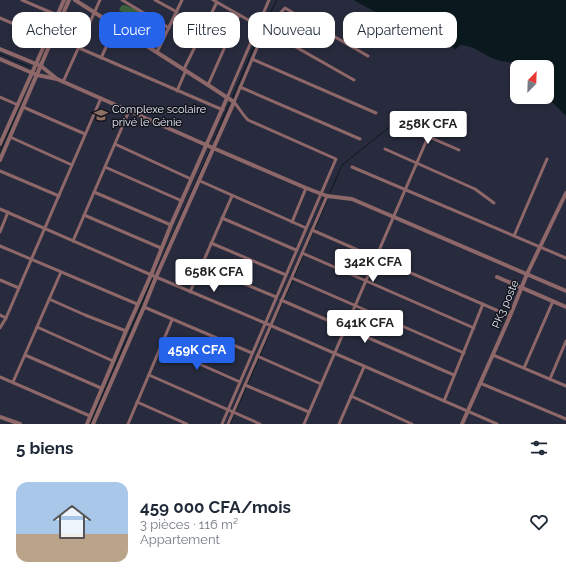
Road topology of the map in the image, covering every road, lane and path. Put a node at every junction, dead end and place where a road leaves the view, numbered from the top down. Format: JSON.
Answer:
{"nodes":[{"id":1,"x":22,"y":0,"type":"edge"},
{"id":2,"x":64,"y":0,"type":"edge"},
{"id":3,"x":69,"y":0,"type":"edge"},
{"id":4,"x":75,"y":0,"type":"edge"},
{"id":5,"x":100,"y":0,"type":"edge"},
{"id":6,"x":122,"y":0,"type":"edge"},
{"id":7,"x":156,"y":0,"type":"edge"},
{"id":8,"x":182,"y":0,"type":"edge"},
{"id":9,"x":213,"y":0,"type":"edge"},
{"id":10,"x":270,"y":0,"type":"edge"},
{"id":11,"x":217,"y":2,"type":"junction"},
{"id":12,"x":50,"y":12,"type":"edge"},
{"id":13,"x":58,"y":12,"type":"edge"},
{"id":14,"x":94,"y":12,"type":"junction"},
{"id":15,"x":177,"y":12,"type":"joint"},
{"id":16,"x":234,"y":12,"type":"edge"},
{"id":17,"x":265,"y":12,"type":"edge"},
{"id":18,"x":281,"y":12,"type":"edge"},
{"id":19,"x":292,"y":12,"type":"edge"},
{"id":20,"x":99,"y":15,"type":"edge"},
{"id":21,"x":0,"y":18,"type":"edge"},
{"id":22,"x":91,"y":19,"type":"edge"},
{"id":23,"x":173,"y":20,"type":"edge"},
{"id":24,"x":12,"y":23,"type":"edge"},
{"id":25,"x":169,"y":28,"type":"junction"},
{"id":26,"x":335,"y":37,"type":"edge"},
{"id":27,"x":0,"y":48,"type":"edge"},
{"id":28,"x":44,"y":48,"type":"edge"},
{"id":29,"x":78,"y":48,"type":"joint"},
{"id":30,"x":106,"y":48,"type":"edge"},
{"id":31,"x":151,"y":48,"type":"edge"},
{"id":32,"x":224,"y":48,"type":"edge"},
{"id":33,"x":250,"y":48,"type":"edge"},
{"id":34,"x":257,"y":48,"type":"edge"},
{"id":35,"x":298,"y":48,"type":"edge"},
{"id":36,"x":157,"y":52,"type":"junction"},
{"id":37,"x":368,"y":56,"type":"dead end"},
{"id":38,"x":101,"y":58,"type":"junction"},
{"id":39,"x":0,"y":59,"type":"edge"},
{"id":40,"x":252,"y":59,"type":"junction"},
{"id":41,"x":38,"y":65,"type":"junction"},
{"id":42,"x":185,"y":70,"type":"junction"},
{"id":43,"x":32,"y":73,"type":"junction"},
{"id":44,"x":37,"y":75,"type":"junction"},
{"id":45,"x":57,"y":79,"type":"junction"},
{"id":46,"x":354,"y":80,"type":"dead end"},
{"id":47,"x":63,"y":82,"type":"junction"},
{"id":48,"x":208,"y":85,"type":"junction"},
{"id":49,"x":240,"y":87,"type":"junction"},
{"id":50,"x":177,"y":91,"type":"junction"},
{"id":51,"x":0,"y":97,"type":"edge"},
{"id":52,"x":101,"y":98,"type":"junction"},
{"id":53,"x":228,"y":98,"type":"junction"},
{"id":54,"x":234,"y":102,"type":"junction"},
{"id":55,"x":18,"y":105,"type":"junction"},
{"id":56,"x":23,"y":107,"type":"junction"},
{"id":57,"x":223,"y":110,"type":"junction"},
{"id":58,"x":129,"y":111,"type":"junction"},
{"id":59,"x":376,"y":113,"type":"dead end"},
{"id":60,"x":404,"y":126,"type":"dead end"},
{"id":61,"x":2,"y":134,"type":"edge"},
{"id":62,"x":85,"y":134,"type":"junction"},
{"id":63,"x":10,"y":137,"type":"junction"},
{"id":64,"x":428,"y":137,"type":"junction"},
{"id":65,"x":360,"y":139,"type":"dead end"},
{"id":66,"x":0,"y":144,"type":"edge"},
{"id":67,"x":115,"y":144,"type":"junction"},
{"id":68,"x":207,"y":145,"type":"junction"},
{"id":69,"x":213,"y":148,"type":"junction"},
{"id":70,"x":385,"y":149,"type":"dead end"},
{"id":71,"x":459,"y":150,"type":"dead end"},
{"id":72,"x":547,"y":158,"type":"dead end"},
{"id":73,"x":0,"y":160,"type":"edge"},
{"id":74,"x":416,"y":163,"type":"junction"},
{"id":75,"x":72,"y":165,"type":"junction"},
{"id":76,"x":105,"y":167,"type":"junction"},
{"id":77,"x":352,"y":167,"type":"dead end"},
{"id":78,"x":0,"y":171,"type":"edge"},
{"id":79,"x":192,"y":178,"type":"junction"},
{"id":80,"x":200,"y":181,"type":"junction"},
{"id":81,"x":306,"y":188,"type":"junction"},
{"id":82,"x":405,"y":189,"type":"junction"},
{"id":83,"x":94,"y":192,"type":"junction"},
{"id":84,"x":566,"y":193,"type":"edge"},
{"id":85,"x":321,"y":194,"type":"junction"},
{"id":86,"x":59,"y":196,"type":"junction"},
{"id":87,"x":232,"y":196,"type":"junction"},
{"id":88,"x":327,"y":196,"type":"junction"},
{"id":89,"x":182,"y":201,"type":"junction"},
{"id":90,"x":494,"y":203,"type":"dead end"},
{"id":91,"x":0,"y":208,"type":"edge"},
{"id":92,"x":8,"y":212,"type":"junction"},
{"id":93,"x":84,"y":215,"type":"junction"},
{"id":94,"x":393,"y":217,"type":"junction"},
{"id":95,"x":222,"y":218,"type":"junction"},
{"id":96,"x":292,"y":222,"type":"junction"},
{"id":97,"x":171,"y":225,"type":"junction"},
{"id":98,"x":45,"y":228,"type":"junction"},
{"id":99,"x":306,"y":228,"type":"junction"},
{"id":100,"x":312,"y":230,"type":"junction"},
{"id":101,"x":0,"y":232,"type":"edge"},
{"id":102,"x":514,"y":236,"type":"junction"},
{"id":103,"x":74,"y":241,"type":"junction"},
{"id":104,"x":211,"y":243,"type":"junction"},
{"id":105,"x":0,"y":246,"type":"edge"},
{"id":106,"x":540,"y":247,"type":"junction"},
{"id":107,"x":161,"y":248,"type":"junction"},
{"id":108,"x":296,"y":250,"type":"junction"},
{"id":109,"x":302,"y":253,"type":"junction"},
{"id":110,"x":376,"y":258,"type":"junction"},
{"id":111,"x":566,"y":258,"type":"edge"},
{"id":112,"x":31,"y":259,"type":"junction"},
{"id":113,"x":202,"y":266,"type":"junction"},
{"id":114,"x":61,"y":272,"type":"junction"},
{"id":115,"x":527,"y":274,"type":"junction"},
{"id":116,"x":151,"y":275,"type":"junction"},
{"id":117,"x":286,"y":275,"type":"junction"},
{"id":118,"x":156,"y":277,"type":"junction"},
{"id":119,"x":497,"y":277,"type":"dead end"},
{"id":120,"x":292,"y":278,"type":"junction"},
{"id":121,"x":0,"y":280,"type":"edge"},
{"id":122,"x":365,"y":282,"type":"junction"},
{"id":123,"x":19,"y":288,"type":"junction"},
{"id":124,"x":521,"y":288,"type":"junction"},
{"id":125,"x":566,"y":291,"type":"edge"},
{"id":126,"x":190,"y":292,"type":"junction"},
{"id":127,"x":276,"y":297,"type":"junction"},
{"id":128,"x":49,"y":299,"type":"junction"},
{"id":129,"x":281,"y":300,"type":"junction"},
{"id":130,"x":553,"y":301,"type":"junction"},
{"id":131,"x":137,"y":304,"type":"junction"},
{"id":132,"x":483,"y":304,"type":"junction"},
{"id":133,"x":355,"y":305,"type":"junction"},
{"id":134,"x":566,"y":307,"type":"edge"},
{"id":135,"x":144,"y":308,"type":"junction"},
{"id":136,"x":0,"y":315,"type":"edge"},
{"id":137,"x":510,"y":316,"type":"junction"},
{"id":138,"x":6,"y":318,"type":"junction"},
{"id":139,"x":172,"y":320,"type":"junction"},
{"id":140,"x":265,"y":323,"type":"junction"},
{"id":141,"x":270,"y":326,"type":"junction"},
{"id":142,"x":37,"y":327,"type":"junction"},
{"id":143,"x":0,"y":328,"type":"edge"},
{"id":144,"x":346,"y":328,"type":"junction"},
{"id":145,"x":474,"y":328,"type":"junction"},
{"id":146,"x":126,"y":331,"type":"junction"},
{"id":147,"x":566,"y":341,"type":"edge"},
{"id":148,"x":161,"y":347,"type":"junction"},
{"id":149,"x":252,"y":353,"type":"junction"},
{"id":150,"x":464,"y":353,"type":"junction"},
{"id":151,"x":334,"y":354,"type":"junction"},
{"id":152,"x":25,"y":355,"type":"junction"},
{"id":153,"x":493,"y":355,"type":"junction"},
{"id":154,"x":257,"y":356,"type":"junction"},
{"id":155,"x":113,"y":361,"type":"junction"},
{"id":156,"x":364,"y":366,"type":"junction"},
{"id":157,"x":524,"y":368,"type":"junction"},
{"id":158,"x":149,"y":375,"type":"junction"},
{"id":159,"x":454,"y":375,"type":"junction"},
{"id":160,"x":0,"y":377,"type":"edge"},
{"id":161,"x":241,"y":378,"type":"junction"},
{"id":162,"x":550,"y":379,"type":"junction"},
{"id":163,"x":248,"y":380,"type":"junction"},
{"id":164,"x":13,"y":382,"type":"junction"},
{"id":165,"x":240,"y":382,"type":"junction"},
{"id":166,"x":480,"y":383,"type":"junction"},
{"id":167,"x":321,"y":384,"type":"junction"},
{"id":168,"x":245,"y":385,"type":"junction"},
{"id":169,"x":566,"y":386,"type":"edge"},
{"id":170,"x":101,"y":388,"type":"junction"},
{"id":171,"x":351,"y":396,"type":"junction"},
{"id":172,"x":444,"y":401,"type":"junction"},
{"id":173,"x":137,"y":402,"type":"junction"},
{"id":174,"x":228,"y":410,"type":"junction"},
{"id":175,"x":468,"y":411,"type":"junction"},
{"id":176,"x":234,"y":412,"type":"junction"},
{"id":177,"x":309,"y":412,"type":"junction"},
{"id":178,"x":0,"y":413,"type":"edge"},
{"id":179,"x":90,"y":416,"type":"junction"},
{"id":180,"x":0,"y":417,"type":"edge"},
{"id":181,"x":7,"y":419,"type":"junction"},
{"id":182,"x":566,"y":419,"type":"edge"},
{"id":183,"x":20,"y":424,"type":"edge"},
{"id":184,"x":86,"y":424,"type":"edge"},
{"id":185,"x":93,"y":424,"type":"edge"},
{"id":186,"x":128,"y":424,"type":"edge"},
{"id":187,"x":187,"y":424,"type":"edge"},
{"id":188,"x":222,"y":424,"type":"edge"},
{"id":189,"x":228,"y":424,"type":"edge"},
{"id":190,"x":260,"y":424,"type":"edge"},
{"id":191,"x":304,"y":424,"type":"edge"},
{"id":192,"x":339,"y":424,"type":"edge"},
{"id":193,"x":412,"y":424,"type":"edge"},
{"id":194,"x":462,"y":424,"type":"edge"},
{"id":195,"x":497,"y":424,"type":"edge"}],
"edges":[{"from":1,"to":12,"type":"street"},
{"from":2,"to":13,"type":"street"},
{"from":3,"to":41,"type":"street"},
{"from":4,"to":14,"type":"street"},
{"from":5,"to":14,"type":"street"},
{"from":6,"to":25,"type":"street"},
{"from":7,"to":15,"type":"street"},
{"from":8,"to":15,"type":"street"},
{"from":9,"to":11,"type":"street"},
{"from":10,"to":17,"type":"street"},
{"from":11,"to":16,"type":"street"},
{"from":11,"to":42,"type":"street"},
{"from":14,"to":20,"type":"street"},
{"from":14,"to":22,"type":"street"},
{"from":18,"to":19,"type":"street"},
{"from":21,"to":24,"type":"street"},
{"from":23,"to":25,"type":"street"},
{"from":25,"to":36,"type":"street"},
{"from":26,"to":37,"type":"street"},
{"from":27,"to":41,"type":"street"},
{"from":28,"to":41,"type":"street"},
{"from":29,"to":38,"type":"street"},
{"from":29,"to":47,"type":"street"},
{"from":30,"to":38,"type":"street"},
{"from":31,"to":36,"type":"street"},
{"from":32,"to":48,"type":"street"},
{"from":33,"to":53,"type":"street"},
{"from":34,"to":40,"type":"street"},
{"from":35,"to":46,"type":"street"},
{"from":36,"to":42,"type":"street"},
{"from":38,"to":50,"type":"street"},
{"from":39,"to":43,"type":"street"},
{"from":40,"to":49,"type":"street"},
{"from":40,"to":59,"type":"street"},
{"from":41,"to":43,"type":"street"},
{"from":41,"to":44,"type":"street"},
{"from":41,"to":45,"type":"street"},
{"from":42,"to":48,"type":"street"},
{"from":42,"to":50,"type":"street"},
{"from":43,"to":44,"type":"street"},
{"from":43,"to":55,"type":"street"},
{"from":44,"to":45,"type":"street"},
{"from":44,"to":56,"type":"street"},
{"from":45,"to":47,"type":"street"},
{"from":47,"to":52,"type":"street"},
{"from":48,"to":53,"type":"street"},
{"from":49,"to":54,"type":"street"},
{"from":49,"to":65,"type":"street"},
{"from":50,"to":57,"type":"street"},
{"from":51,"to":55,"type":"street"},
{"from":52,"to":58,"type":"street"},
{"from":52,"to":62,"type":"street"},
{"from":53,"to":54,"type":"street"},
{"from":53,"to":57,"type":"street"},
{"from":54,"to":69,"type":"street"},
{"from":54,"to":85,"type":"street"},
{"from":55,"to":61,"type":"street"},
{"from":56,"to":62,"type":"street"},
{"from":56,"to":63,"type":"street"},
{"from":57,"to":68,"type":"street"},
{"from":58,"to":67,"type":"street"},
{"from":58,"to":68,"type":"street"},
{"from":60,"to":64,"type":"street"},
{"from":61,"to":66,"type":"street"},
{"from":62,"to":75,"type":"street"},
{"from":63,"to":73,"type":"street"},
{"from":63,"to":75,"type":"street"},
{"from":64,"to":71,"type":"street"},
{"from":64,"to":74,"type":"street"},
{"from":67,"to":76,"type":"street"},
{"from":67,"to":79,"type":"street"},
{"from":68,"to":69,"type":"street"},
{"from":68,"to":79,"type":"street"},
{"from":69,"to":80,"type":"street"},
{"from":69,"to":81,"type":"street"},
{"from":70,"to":74,"type":"street"},
{"from":72,"to":102,"type":"street"},
{"from":74,"to":82,"type":"street"},
{"from":74,"to":90,"type":"street"},
{"from":75,"to":86,"type":"street"},
{"from":76,"to":83,"type":"street"},
{"from":76,"to":89,"type":"street"},
{"from":77,"to":82,"type":"street"},
{"from":78,"to":86,"type":"street"},
{"from":79,"to":89,"type":"street"},
{"from":80,"to":87,"type":"street"},
{"from":80,"to":118,"type":"street"},
{"from":81,"to":85,"type":"street"},
{"from":81,"to":96,"type":"street"},
{"from":82,"to":94,"type":"street"},
{"from":82,"to":102,"type":"street"},
{"from":83,"to":93,"type":"street"},
{"from":83,"to":97,"type":"street"},
{"from":84,"to":106,"type":"street","name":"PK3 poste"},
{"from":85,"to":88,"type":"street"},
{"from":85,"to":99,"type":"street"},
{"from":86,"to":98,"type":"street"},
{"from":87,"to":95,"type":"street"},
{"from":87,"to":96,"type":"street"},
{"from":88,"to":94,"type":"street"},
{"from":88,"to":100,"type":"street"},
{"from":89,"to":97,"type":"street"},
{"from":91,"to":92,"type":"street"},
{"from":92,"to":98,"type":"street"},
{"from":92,"to":101,"type":"street"},
{"from":93,"to":103,"type":"street"},
{"from":93,"to":107,"type":"street"},
{"from":94,"to":110,"type":"street"},
{"from":94,"to":115,"type":"street"},
{"from":95,"to":104,"type":"street"},
{"from":95,"to":108,"type":"street"},
{"from":96,"to":99,"type":"street"},
{"from":97,"to":107,"type":"street"},
{"from":98,"to":103,"type":"street"},
{"from":98,"to":112,"type":"street"},
{"from":99,"to":108,"type":"street"},
{"from":100,"to":109,"type":"street"},
{"from":100,"to":110,"type":"street"},
{"from":102,"to":106,"type":"street"},
{"from":103,"to":116,"type":"street"},
{"from":104,"to":113,"type":"street"},
{"from":104,"to":117,"type":"street"},
{"from":105,"to":112,"type":"street"},
{"from":106,"to":111,"type":"street"},
{"from":106,"to":115,"type":"street","name":"PK3 poste"},
{"from":107,"to":116,"type":"street"},
{"from":108,"to":117,"type":"street"},
{"from":109,"to":120,"type":"street"},
{"from":109,"to":122,"type":"street"},
{"from":110,"to":122,"type":"street"},
{"from":110,"to":132,"type":"street"},
{"from":112,"to":114,"type":"street"},
{"from":112,"to":123,"type":"street"},
{"from":113,"to":126,"type":"street"},
{"from":113,"to":127,"type":"street"},
{"from":114,"to":128,"type":"street"},
{"from":114,"to":131,"type":"street"},
{"from":115,"to":124,"type":"street","name":"PK3 poste"},
{"from":115,"to":125,"type":"street"},
{"from":116,"to":118,"type":"street"},
{"from":116,"to":131,"type":"street"},
{"from":117,"to":127,"type":"street"},
{"from":118,"to":126,"type":"street"},
{"from":118,"to":135,"type":"street"},
{"from":119,"to":124,"type":"street"},
{"from":120,"to":129,"type":"street"},
{"from":120,"to":133,"type":"street"},
{"from":121,"to":123,"type":"street"},
{"from":122,"to":133,"type":"street"},
{"from":122,"to":145,"type":"street"},
{"from":123,"to":138,"type":"street"},
{"from":124,"to":130,"type":"street"},
{"from":124,"to":137,"type":"street","name":"PK3 poste"},
{"from":126,"to":140,"type":"street"},
{"from":127,"to":140,"type":"street"},
{"from":128,"to":142,"type":"street"},
{"from":128,"to":146,"type":"street"},
{"from":129,"to":141,"type":"street"},
{"from":129,"to":144,"type":"street"},
{"from":130,"to":134,"type":"street"},
{"from":130,"to":157,"type":"street"},
{"from":131,"to":146,"type":"street"},
{"from":132,"to":137,"type":"street"},
{"from":132,"to":145,"type":"street"},
{"from":133,"to":144,"type":"street"},
{"from":133,"to":150,"type":"street"},
{"from":135,"to":139,"type":"street"},
{"from":135,"to":185,"type":"street"},
{"from":136,"to":138,"type":"street"},
{"from":137,"to":153,"type":"street","name":"PK3 poste"},
{"from":138,"to":143,"type":"street"},
{"from":139,"to":148,"type":"street"},
{"from":139,"to":149,"type":"street"},
{"from":140,"to":141,"type":"street"},
{"from":140,"to":149,"type":"street"},
{"from":141,"to":151,"type":"street"},
{"from":141,"to":154,"type":"street"},
{"from":142,"to":152,"type":"street"},
{"from":142,"to":155,"type":"street"},
{"from":144,"to":151,"type":"street"},
{"from":144,"to":159,"type":"street"},
{"from":145,"to":150,"type":"street"},
{"from":146,"to":155,"type":"street"},
{"from":147,"to":162,"type":"street"},
{"from":148,"to":158,"type":"street"},
{"from":148,"to":165,"type":"street"},
{"from":149,"to":161,"type":"street"},
{"from":150,"to":159,"type":"street"},
{"from":151,"to":156,"type":"street"},
{"from":151,"to":167,"type":"street"},
{"from":152,"to":164,"type":"street"},
{"from":152,"to":170,"type":"street"},
{"from":153,"to":157,"type":"street"},
{"from":153,"to":166,"type":"street","name":"PK3 poste"},
{"from":154,"to":163,"type":"street"},
{"from":154,"to":167,"type":"street"},
{"from":155,"to":170,"type":"street"},
{"from":156,"to":171,"type":"street"},
{"from":156,"to":172,"type":"street"},
{"from":157,"to":162,"type":"street"},
{"from":158,"to":173,"type":"street"},
{"from":158,"to":174,"type":"street"},
{"from":159,"to":172,"type":"street"},
{"from":160,"to":164,"type":"street"},
{"from":161,"to":163,"type":"street"},
{"from":161,"to":165,"type":"street"},
{"from":162,"to":169,"type":"street"},
{"from":163,"to":168,"type":"street"},
{"from":164,"to":179,"type":"street"},
{"from":165,"to":174,"type":"street"},
{"from":166,"to":175,"type":"street","name":"PK3 poste"},
{"from":166,"to":182,"type":"street"},
{"from":167,"to":177,"type":"street"},
{"from":168,"to":176,"type":"street"},
{"from":168,"to":177,"type":"street"},
{"from":170,"to":179,"type":"street"},
{"from":171,"to":192,"type":"street"},
{"from":171,"to":193,"type":"street"},
{"from":172,"to":175,"type":"street"},
{"from":173,"to":186,"type":"street"},
{"from":173,"to":187,"type":"street"},
{"from":174,"to":176,"type":"street"},
{"from":174,"to":188,"type":"street"},
{"from":175,"to":194,"type":"street","name":"PK3 poste"},
{"from":175,"to":195,"type":"street"},
{"from":176,"to":189,"type":"street"},
{"from":176,"to":190,"type":"street"},
{"from":177,"to":191,"type":"street"},
{"from":178,"to":181,"type":"street"},
{"from":179,"to":184,"type":"street"},
{"from":180,"to":181,"type":"street"},
{"from":181,"to":183,"type":"street"}]}
